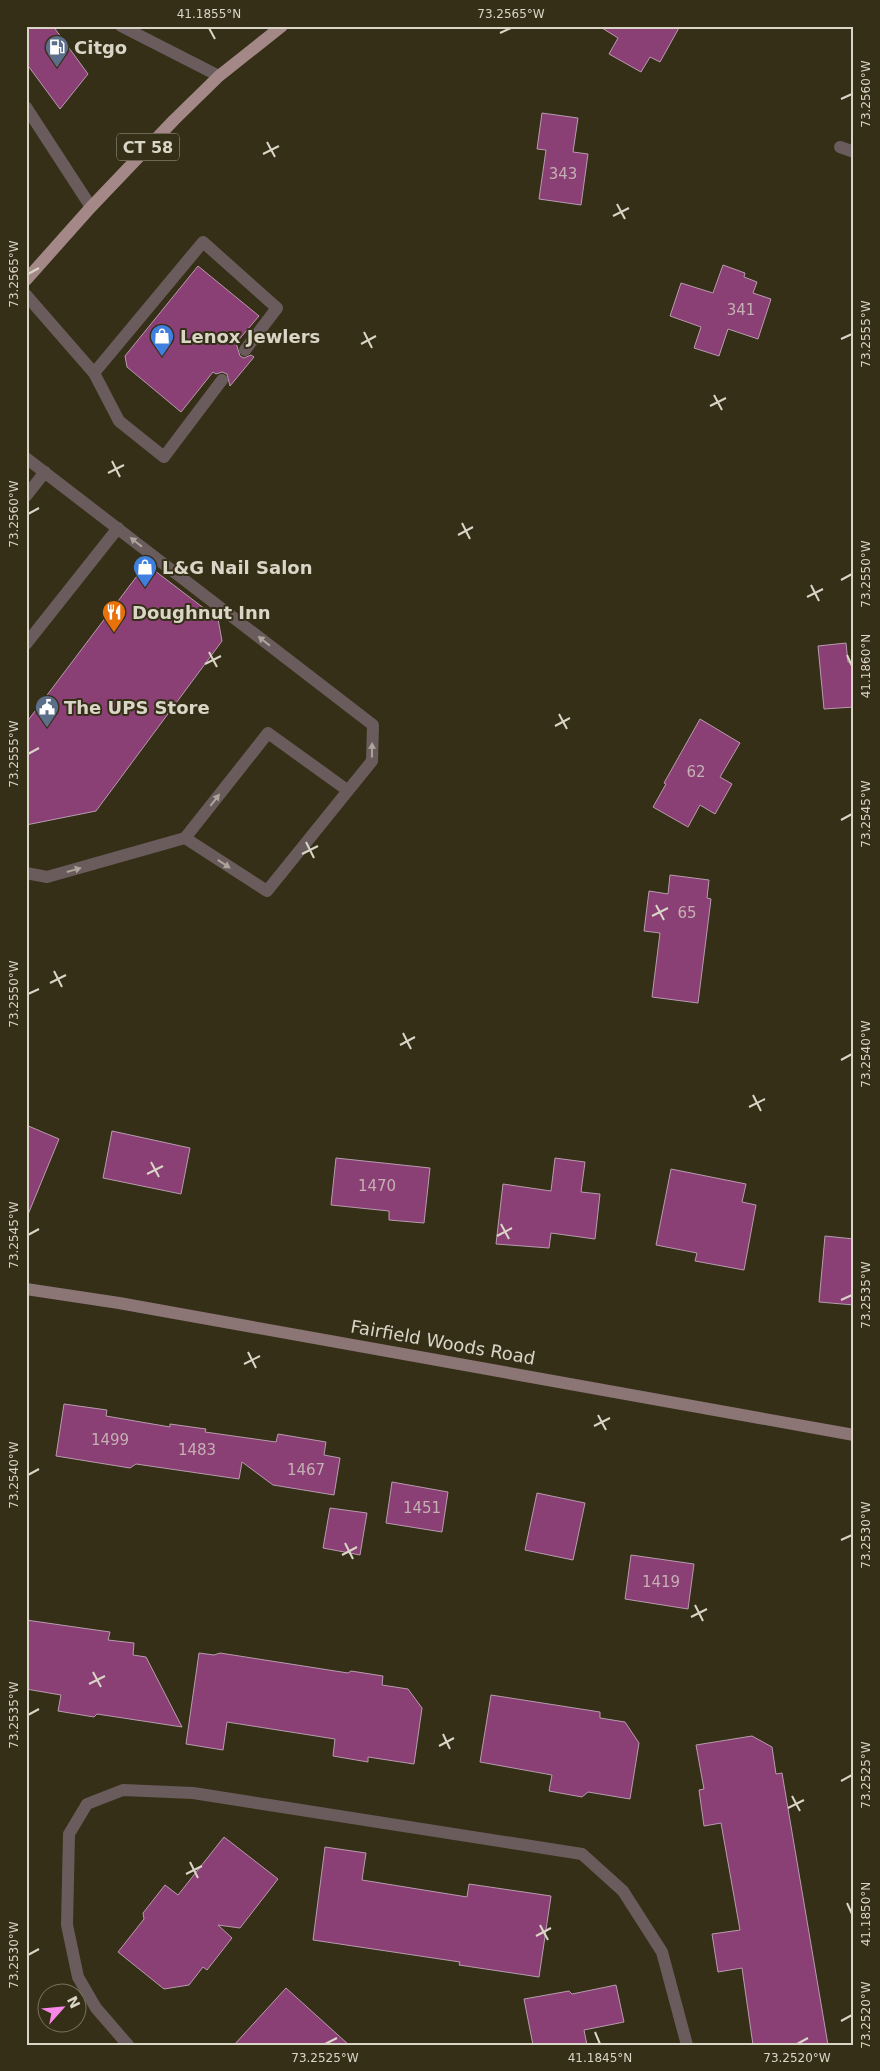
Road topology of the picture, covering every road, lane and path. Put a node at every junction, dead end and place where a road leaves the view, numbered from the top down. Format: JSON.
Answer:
{"nodes":[{"id":1,"x":122,"y":26,"type":"edge"},
{"id":2,"x":282,"y":26,"type":"edge"},
{"id":3,"x":219,"y":76,"type":"junction"},
{"id":4,"x":26,"y":107,"type":"edge"},
{"id":5,"x":840,"y":147,"type":"dead end"},
{"id":6,"x":854,"y":152,"type":"edge"},
{"id":7,"x":91,"y":207,"type":"junction"},
{"id":8,"x":26,"y":280,"type":"edge"},
{"id":9,"x":26,"y":295,"type":"edge"},
{"id":10,"x":245,"y":350,"type":"dead end"},
{"id":11,"x":94,"y":373,"type":"junction"},
{"id":12,"x":222,"y":380,"type":"dead end"},
{"id":13,"x":26,"y":458,"type":"edge"},
{"id":14,"x":45,"y":472,"type":"junction"},
{"id":15,"x":26,"y":496,"type":"edge"},
{"id":16,"x":118,"y":528,"type":"junction"},
{"id":17,"x":26,"y":644,"type":"edge"},
{"id":18,"x":347,"y":790,"type":"junction"},
{"id":19,"x":185,"y":838,"type":"junction"},
{"id":20,"x":26,"y":873,"type":"edge"},
{"id":21,"x":26,"y":1289,"type":"edge"},
{"id":22,"x":854,"y":1435,"type":"edge"},
{"id":23,"x":128,"y":2045,"type":"edge"},
{"id":24,"x":687,"y":2045,"type":"edge"}],
"edges":[{"from":1,"to":3,"type":"street"},
{"from":2,"to":3,"type":"main road","number":"CT 58"},
{"from":3,"to":7,"type":"main road","number":"CT 58"},
{"from":4,"to":7,"type":"street"},
{"from":5,"to":6,"type":"street"},
{"from":7,"to":8,"type":"main road","number":"CT 58"},
{"from":9,"to":11,"type":"street"},
{"from":10,"to":11,"type":"street"},
{"from":11,"to":12,"type":"street"},
{"from":13,"to":14,"type":"street"},
{"from":14,"to":15,"type":"street"},
{"from":14,"to":16,"type":"street"},
{"from":16,"to":17,"type":"street"},
{"from":18,"to":16,"type":"street","one_way":true},
{"from":19,"to":18,"type":"street","one_way":true},
{"from":19,"to":18,"type":"street","one_way":true},
{"from":20,"to":19,"type":"street","one_way":true},
{"from":21,"to":22,"type":"main road","name":"Fairfield Woods Road"},
{"from":23,"to":24,"type":"street"}]}
